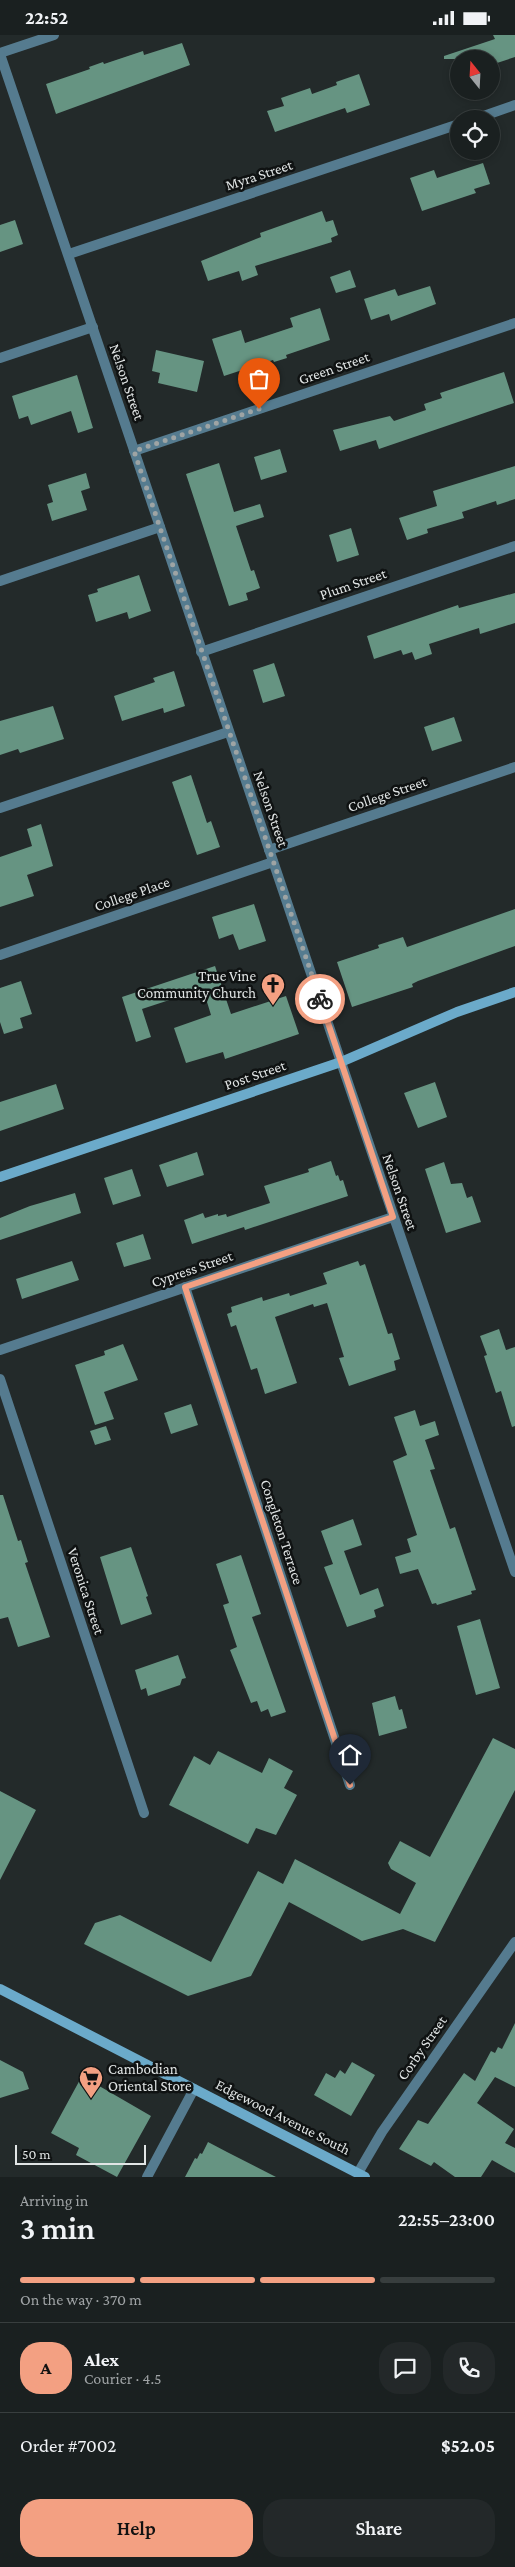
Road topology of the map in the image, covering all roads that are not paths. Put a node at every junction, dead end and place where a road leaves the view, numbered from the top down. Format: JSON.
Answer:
{"nodes":[{"id":1,"x":54,"y":35,"type":"edge"},
{"id":2,"x":0,"y":53,"type":"edge"},
{"id":3,"x":515,"y":105,"type":"edge"},
{"id":4,"x":500,"y":110,"type":"edge"},
{"id":5,"x":450,"y":127,"type":"edge"},
{"id":6,"x":69,"y":254,"type":"junction"},
{"id":7,"x":515,"y":323,"type":"edge"},
{"id":8,"x":93,"y":327,"type":"junction"},
{"id":9,"x":0,"y":358,"type":"edge"},
{"id":10,"x":134,"y":451,"type":"junction"},
{"id":11,"x":160,"y":527,"type":"junction"},
{"id":12,"x":515,"y":546,"type":"edge"},
{"id":13,"x":0,"y":581,"type":"edge"},
{"id":14,"x":201,"y":652,"type":"junction"},
{"id":15,"x":228,"y":732,"type":"junction"},
{"id":16,"x":515,"y":767,"type":"edge"},
{"id":17,"x":0,"y":808,"type":"edge"},
{"id":18,"x":269,"y":850,"type":"junction"},
{"id":19,"x":273,"y":862,"type":"junction"},
{"id":20,"x":0,"y":955,"type":"edge"},
{"id":21,"x":515,"y":992,"type":"edge"},
{"id":22,"x":341,"y":1062,"type":"junction"},
{"id":23,"x":0,"y":1177,"type":"edge"},
{"id":24,"x":393,"y":1217,"type":"junction"},
{"id":25,"x":185,"y":1287,"type":"junction"},
{"id":26,"x":0,"y":1350,"type":"edge"},
{"id":27,"x":0,"y":1379,"type":"edge"},
{"id":28,"x":515,"y":1573,"type":"edge"},
{"id":29,"x":350,"y":1785,"type":"dead end"},
{"id":30,"x":144,"y":1813,"type":"dead end"},
{"id":31,"x":515,"y":1942,"type":"edge"},
{"id":32,"x":0,"y":1989,"type":"edge"},
{"id":33,"x":194,"y":2089,"type":"junction"},
{"id":34,"x":361,"y":2175,"type":"edge"},
{"id":35,"x":147,"y":2177,"type":"edge"}],
"edges":[{"from":1,"to":2,"type":"street"},
{"from":2,"to":6,"type":"street","name":"Nelson Street"},
{"from":3,"to":4,"type":"street"},
{"from":5,"to":6,"type":"street","name":"Myra Street"},
{"from":6,"to":8,"type":"street","name":"Nelson Street"},
{"from":7,"to":10,"type":"street","name":"Green Street"},
{"from":8,"to":9,"type":"street"},
{"from":8,"to":10,"type":"street","name":"Nelson Street"},
{"from":10,"to":11,"type":"street","name":"Nelson Street"},
{"from":11,"to":13,"type":"street"},
{"from":11,"to":14,"type":"street","name":"Nelson Street"},
{"from":12,"to":14,"type":"street","name":"Plum Street"},
{"from":14,"to":15,"type":"street","name":"Nelson Street"},
{"from":15,"to":17,"type":"street"},
{"from":15,"to":18,"type":"street","name":"Nelson Street"},
{"from":16,"to":18,"type":"street","name":"College Street"},
{"from":18,"to":19,"type":"street","name":"Nelson Street"},
{"from":19,"to":20,"type":"street","name":"College Place"},
{"from":19,"to":22,"type":"street","name":"Nelson Street"},
{"from":21,"to":22,"type":"main road","name":"Post Street"},
{"from":22,"to":23,"type":"main road","name":"Post Street"},
{"from":22,"to":24,"type":"street","name":"Nelson Street"},
{"from":24,"to":25,"type":"street","name":"Cypress Street"},
{"from":24,"to":28,"type":"street","name":"Nelson Street"},
{"from":25,"to":26,"type":"street","name":"Cypress Street"},
{"from":25,"to":29,"type":"street","name":"Congleton Terrace"},
{"from":27,"to":30,"type":"street","name":"Veronica Street"},
{"from":31,"to":34,"type":"street","name":"Corby Street"},
{"from":32,"to":33,"type":"main road","name":"Edgewood Avenue South"},
{"from":33,"to":34,"type":"main road","name":"Edgewood Avenue South"},
{"from":33,"to":35,"type":"street"}]}
